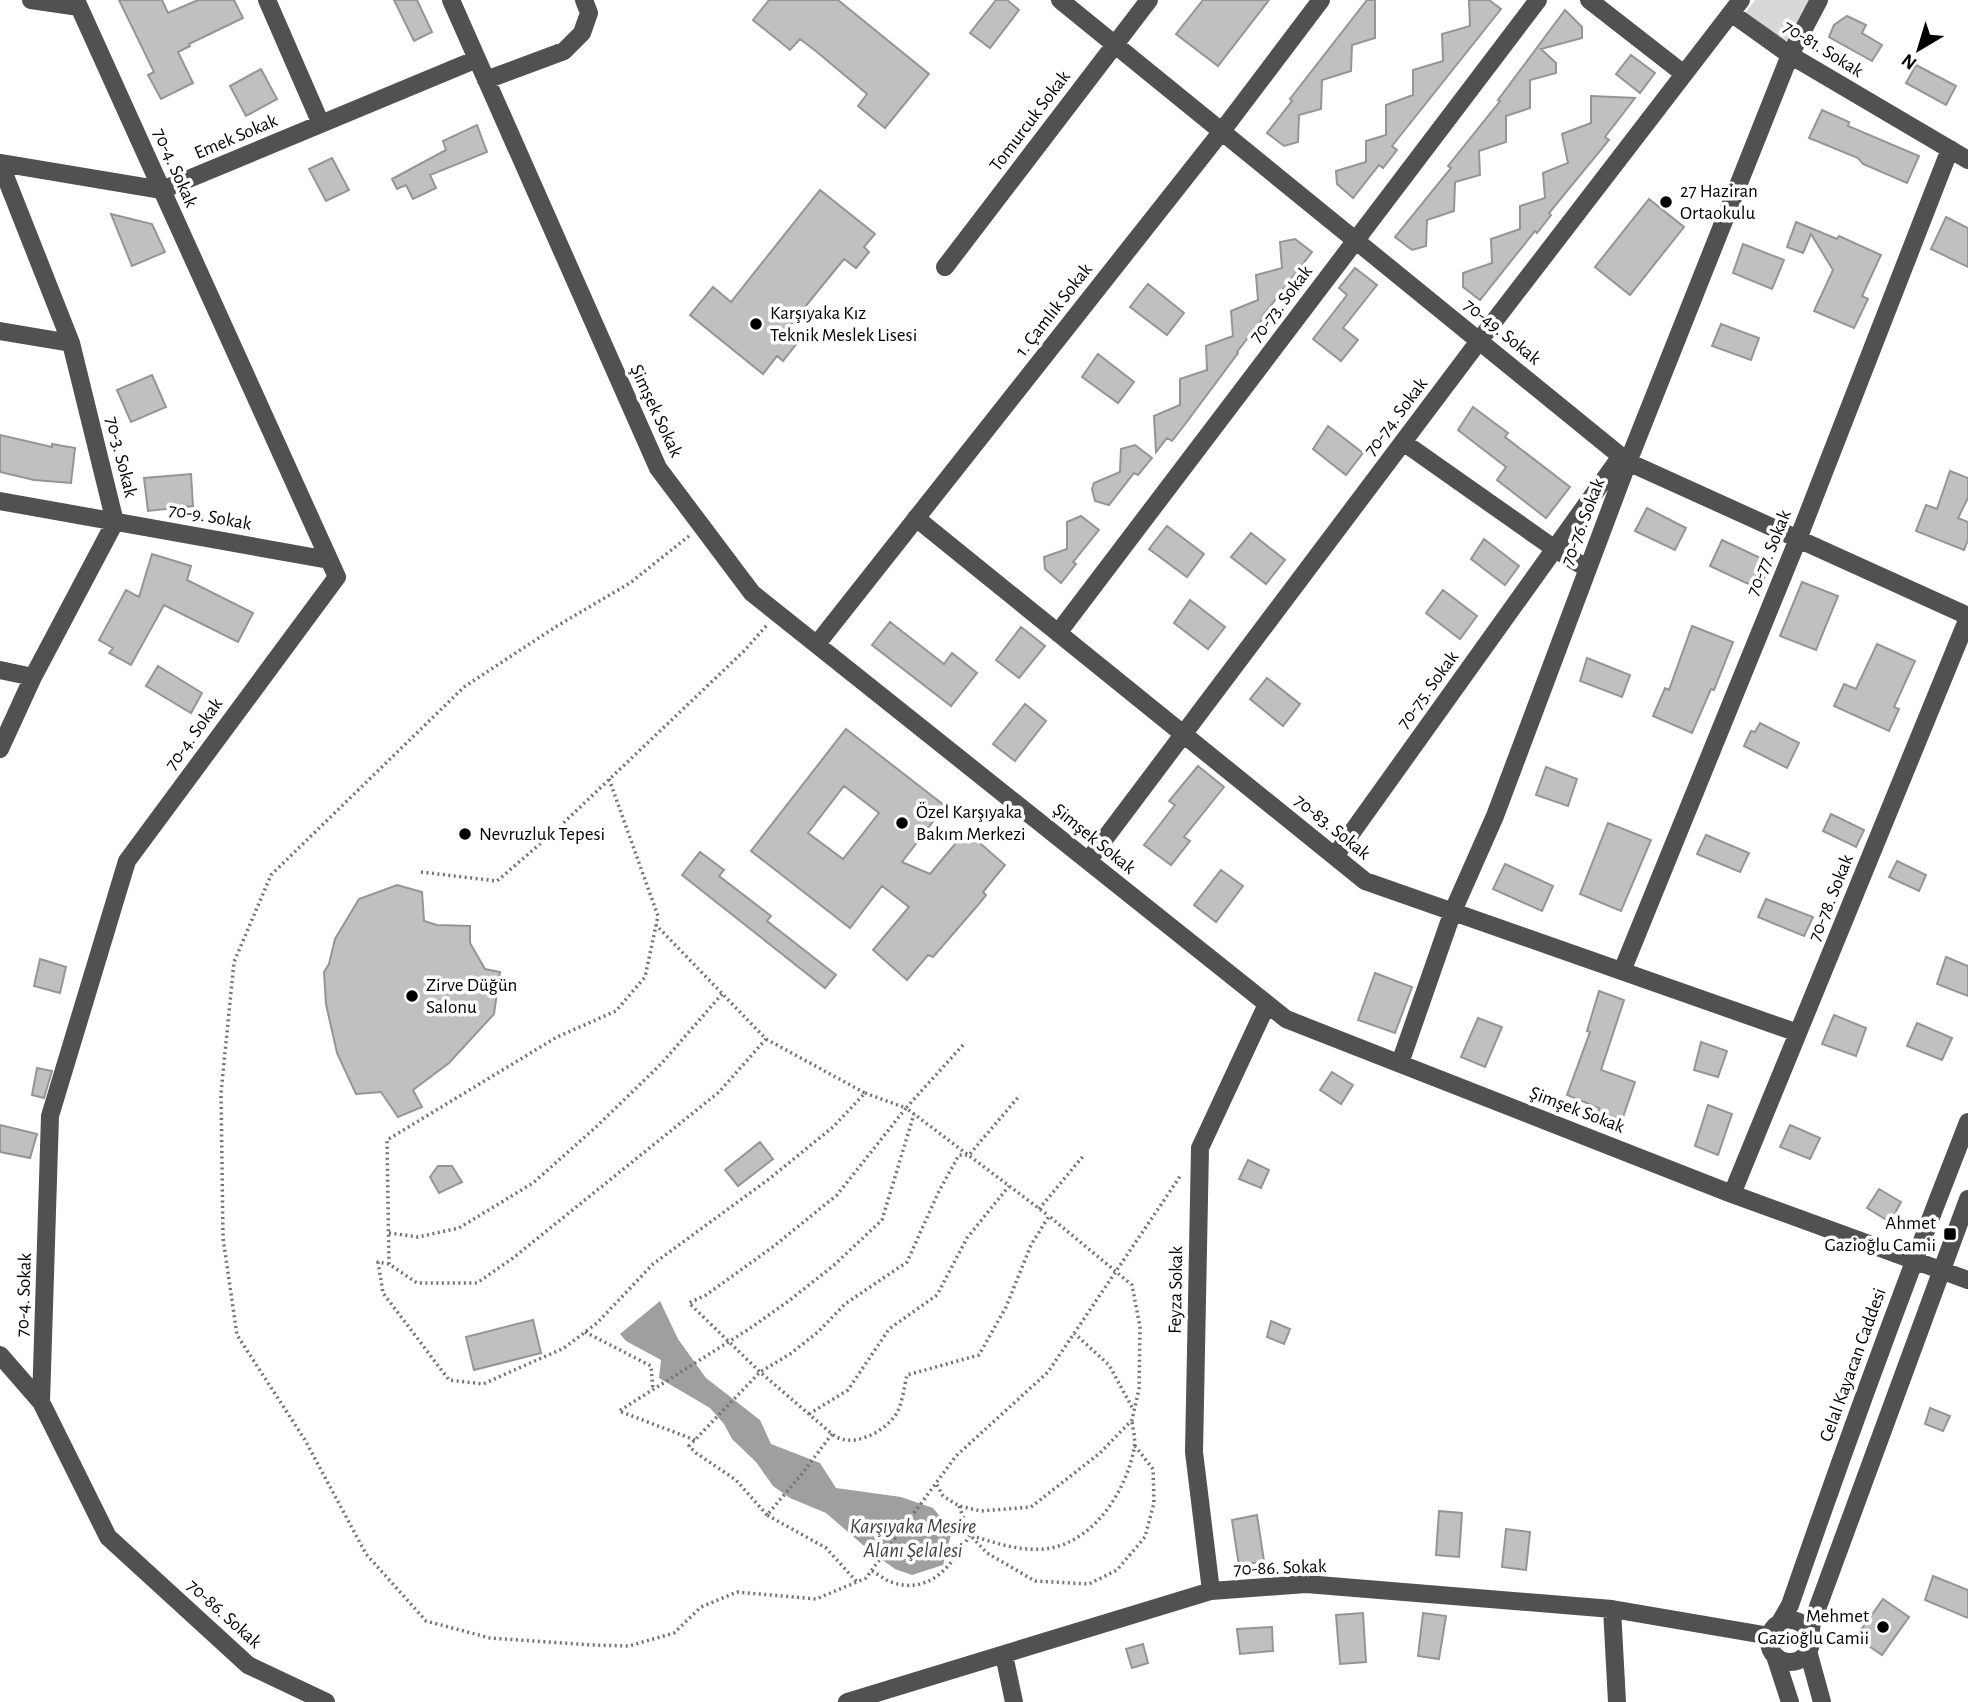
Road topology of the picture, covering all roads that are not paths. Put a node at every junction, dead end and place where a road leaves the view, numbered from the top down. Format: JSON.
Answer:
{"nodes":[{"id":1,"x":31,"y":0,"type":"edge"},
{"id":2,"x":267,"y":0,"type":"edge"},
{"id":3,"x":451,"y":0,"type":"edge"},
{"id":4,"x":584,"y":0,"type":"edge"},
{"id":5,"x":1060,"y":0,"type":"edge"},
{"id":6,"x":1149,"y":0,"type":"edge"},
{"id":7,"x":1321,"y":0,"type":"edge"},
{"id":8,"x":1538,"y":0,"type":"edge"},
{"id":9,"x":1588,"y":0,"type":"edge"},
{"id":10,"x":1819,"y":0,"type":"edge"},
{"id":11,"x":77,"y":4,"type":"edge"},
{"id":12,"x":1736,"y":7,"type":"edge"},
{"id":13,"x":1115,"y":45,"type":"junction"},
{"id":14,"x":1790,"y":55,"type":"junction"},
{"id":15,"x":477,"y":59,"type":"junction"},
{"id":16,"x":1684,"y":74,"type":"junction"},
{"id":17,"x":486,"y":80,"type":"junction"},
{"id":18,"x":321,"y":124,"type":"junction"},
{"id":19,"x":1222,"y":131,"type":"junction"},
{"id":20,"x":1950,"y":149,"type":"junction"},
{"id":21,"x":1968,"y":160,"type":"edge"},
{"id":22,"x":0,"y":163,"type":"edge"},
{"id":23,"x":162,"y":190,"type":"junction"},
{"id":24,"x":1356,"y":241,"type":"junction"},
{"id":25,"x":945,"y":267,"type":"dead end"},
{"id":26,"x":0,"y":331,"type":"edge"},
{"id":27,"x":1479,"y":341,"type":"junction"},
{"id":28,"x":71,"y":343,"type":"junction"},
{"id":29,"x":1404,"y":442,"type":"junction"},
{"id":30,"x":1625,"y":459,"type":"junction"},
{"id":31,"x":0,"y":501,"type":"edge"},
{"id":32,"x":916,"y":518,"type":"junction"},
{"id":33,"x":115,"y":522,"type":"junction"},
{"id":34,"x":1798,"y":539,"type":"junction"},
{"id":35,"x":1555,"y":548,"type":"junction"},
{"id":36,"x":329,"y":560,"type":"junction"},
{"id":37,"x":1588,"y":569,"type":"junction"},
{"id":38,"x":1968,"y":617,"type":"edge"},
{"id":39,"x":1058,"y":633,"type":"junction"},
{"id":40,"x":817,"y":644,"type":"junction"},
{"id":41,"x":0,"y":670,"type":"edge"},
{"id":42,"x":33,"y":677,"type":"junction"},
{"id":43,"x":1184,"y":734,"type":"junction"},
{"id":44,"x":0,"y":749,"type":"edge"},
{"id":45,"x":1335,"y":856,"type":"junction"},
{"id":46,"x":1088,"y":861,"type":"junction"},
{"id":47,"x":1453,"y":911,"type":"junction"},
{"id":48,"x":1622,"y":971,"type":"junction"},
{"id":49,"x":1267,"y":1004,"type":"junction"},
{"id":50,"x":1798,"y":1033,"type":"junction"},
{"id":51,"x":1400,"y":1063,"type":"junction"},
{"id":52,"x":1968,"y":1122,"type":"edge"},
{"id":53,"x":1732,"y":1194,"type":"junction"},
{"id":54,"x":1968,"y":1199,"type":"edge"},
{"id":55,"x":1914,"y":1260,"type":"junction"},
{"id":56,"x":1940,"y":1270,"type":"junction"},
{"id":57,"x":1968,"y":1280,"type":"edge"},
{"id":58,"x":0,"y":1355,"type":"edge"},
{"id":59,"x":41,"y":1402,"type":"junction"},
{"id":60,"x":108,"y":1537,"type":"joint"},
{"id":61,"x":1211,"y":1591,"type":"junction"},
{"id":62,"x":1612,"y":1609,"type":"junction"},
{"id":63,"x":1774,"y":1630,"type":"junction"},
{"id":64,"x":1809,"y":1644,"type":"junction"},
{"id":65,"x":1004,"y":1655,"type":"junction"},
{"id":66,"x":1776,"y":1656,"type":"junction"},
{"id":67,"x":326,"y":1702,"type":"edge"},
{"id":68,"x":847,"y":1702,"type":"edge"},
{"id":69,"x":1014,"y":1702,"type":"edge"},
{"id":70,"x":1617,"y":1702,"type":"edge"},
{"id":71,"x":1790,"y":1702,"type":"edge"},
{"id":72,"x":1822,"y":1702,"type":"edge"}],
"edges":[{"from":1,"to":11,"type":"street"},
{"from":2,"to":18,"type":"street"},
{"from":3,"to":15,"type":"street","name":"Şimşek Sokak"},
{"from":4,"to":17,"type":"street"},
{"from":5,"to":13,"type":"street","name":"70-49. Sokak"},
{"from":6,"to":13,"type":"street","name":"Tomurcuk Sokak"},
{"from":7,"to":19,"type":"street","name":"1. Çamlık Sokak"},
{"from":8,"to":24,"type":"street","name":"70-73. Sokak"},
{"from":9,"to":16,"type":"street"},
{"from":10,"to":14,"type":"street","name":"70-76. Sokak"},
{"from":11,"to":23,"type":"street","name":"70-4. Sokak"},
{"from":12,"to":14,"type":"street","name":"70-81. Sokak"},
{"from":12,"to":16,"type":"street","name":"70-74. Sokak"},
{"from":13,"to":19,"type":"street","name":"70-49. Sokak"},
{"from":13,"to":25,"type":"street","name":"Tomurcuk Sokak"},
{"from":14,"to":20,"type":"street","name":"70-81. Sokak"},
{"from":14,"to":30,"type":"street","name":"70-76. Sokak"},
{"from":15,"to":17,"type":"street","name":"Şimşek Sokak"},
{"from":15,"to":18,"type":"street","name":"Emek Sokak"},
{"from":16,"to":27,"type":"street","name":"70-74. Sokak"},
{"from":17,"to":40,"type":"street","name":"Şimşek Sokak"},
{"from":18,"to":23,"type":"street","name":"Emek Sokak"},
{"from":19,"to":24,"type":"street","name":"70-49. Sokak"},
{"from":19,"to":32,"type":"street","name":"1. Çamlık Sokak"},
{"from":20,"to":21,"type":"street","name":"70-81. Sokak"},
{"from":20,"to":34,"type":"street","name":"70-77. Sokak"},
{"from":22,"to":23,"type":"street"},
{"from":22,"to":28,"type":"street","name":"70-3. Sokak"},
{"from":23,"to":36,"type":"street","name":"70-4. Sokak"},
{"from":24,"to":27,"type":"street","name":"70-49. Sokak"},
{"from":24,"to":39,"type":"street","name":"70-73. Sokak"},
{"from":26,"to":28,"type":"street"},
{"from":27,"to":29,"type":"street","name":"70-74. Sokak"},
{"from":27,"to":30,"type":"street","name":"70-49. Sokak"},
{"from":28,"to":33,"type":"street","name":"70-3. Sokak"},
{"from":29,"to":35,"type":"street"},
{"from":29,"to":43,"type":"street","name":"70-74. Sokak"},
{"from":30,"to":34,"type":"street","name":"70-49. Sokak"},
{"from":30,"to":35,"type":"street","name":"70-75. Sokak"},
{"from":30,"to":37,"type":"street","name":"70-76. Sokak"},
{"from":31,"to":33,"type":"street","name":"70-9. Sokak"},
{"from":32,"to":39,"type":"street","name":"70-83. Sokak"},
{"from":32,"to":40,"type":"street","name":"1. Çamlık Sokak"},
{"from":33,"to":36,"type":"street","name":"70-9. Sokak"},
{"from":33,"to":42,"type":"street","name":"70-3. Sokak"},
{"from":34,"to":38,"type":"street","name":"70-49. Sokak"},
{"from":34,"to":48,"type":"street","name":"70-77. Sokak"},
{"from":35,"to":37,"type":"street"},
{"from":35,"to":45,"type":"street","name":"70-75. Sokak"},
{"from":36,"to":59,"type":"street","name":"70-4. Sokak"},
{"from":37,"to":47,"type":"street","name":"70-76. Sokak"},
{"from":38,"to":50,"type":"street","name":"70-78. Sokak"},
{"from":39,"to":43,"type":"street","name":"70-83. Sokak"},
{"from":40,"to":46,"type":"street","name":"Şimşek Sokak"},
{"from":41,"to":42,"type":"street"},
{"from":42,"to":44,"type":"street","name":"70-3. Sokak"},
{"from":43,"to":45,"type":"street","name":"70-83. Sokak"},
{"from":43,"to":46,"type":"street","name":"70-74. Sokak"},
{"from":45,"to":47,"type":"street","name":"70-83. Sokak"},
{"from":46,"to":49,"type":"street","name":"Şimşek Sokak"},
{"from":47,"to":48,"type":"street","name":"70-83. Sokak"},
{"from":47,"to":51,"type":"street","name":"70-76. Sokak"},
{"from":48,"to":50,"type":"street","name":"70-83. Sokak"},
{"from":49,"to":51,"type":"street","name":"Şimşek Sokak"},
{"from":49,"to":61,"type":"street","name":"Feyza Sokak"},
{"from":50,"to":53,"type":"street","name":"70-78. Sokak"},
{"from":51,"to":53,"type":"street","name":"Şimşek Sokak"},
{"from":52,"to":55,"type":"street","name":"Celal Kayacan Caddesi"},
{"from":53,"to":55,"type":"street","name":"Şimşek Sokak"},
{"from":54,"to":56,"type":"street"},
{"from":55,"to":56,"type":"street","name":"Şimşek Sokak"},
{"from":55,"to":63,"type":"street","name":"Celal Kayacan Caddesi"},
{"from":56,"to":57,"type":"street","name":"Şimşek Sokak"},
{"from":56,"to":64,"type":"street"},
{"from":58,"to":59,"type":"street"},
{"from":59,"to":60,"type":"street","name":"70-4. Sokak"},
{"from":60,"to":67,"type":"street","name":"70-86. Sokak"},
{"from":61,"to":62,"type":"street","name":"70-86. Sokak"},
{"from":61,"to":65,"type":"street","name":"70-86. Sokak"},
{"from":62,"to":63,"type":"street","name":"70-86. Sokak"},
{"from":62,"to":70,"type":"street"},
{"from":63,"to":64,"type":"street"},
{"from":63,"to":66,"type":"street"},
{"from":64,"to":66,"type":"street"},
{"from":64,"to":72,"type":"street"},
{"from":65,"to":68,"type":"street","name":"70-86. Sokak"},
{"from":65,"to":69,"type":"street"},
{"from":66,"to":71,"type":"street"}]}
